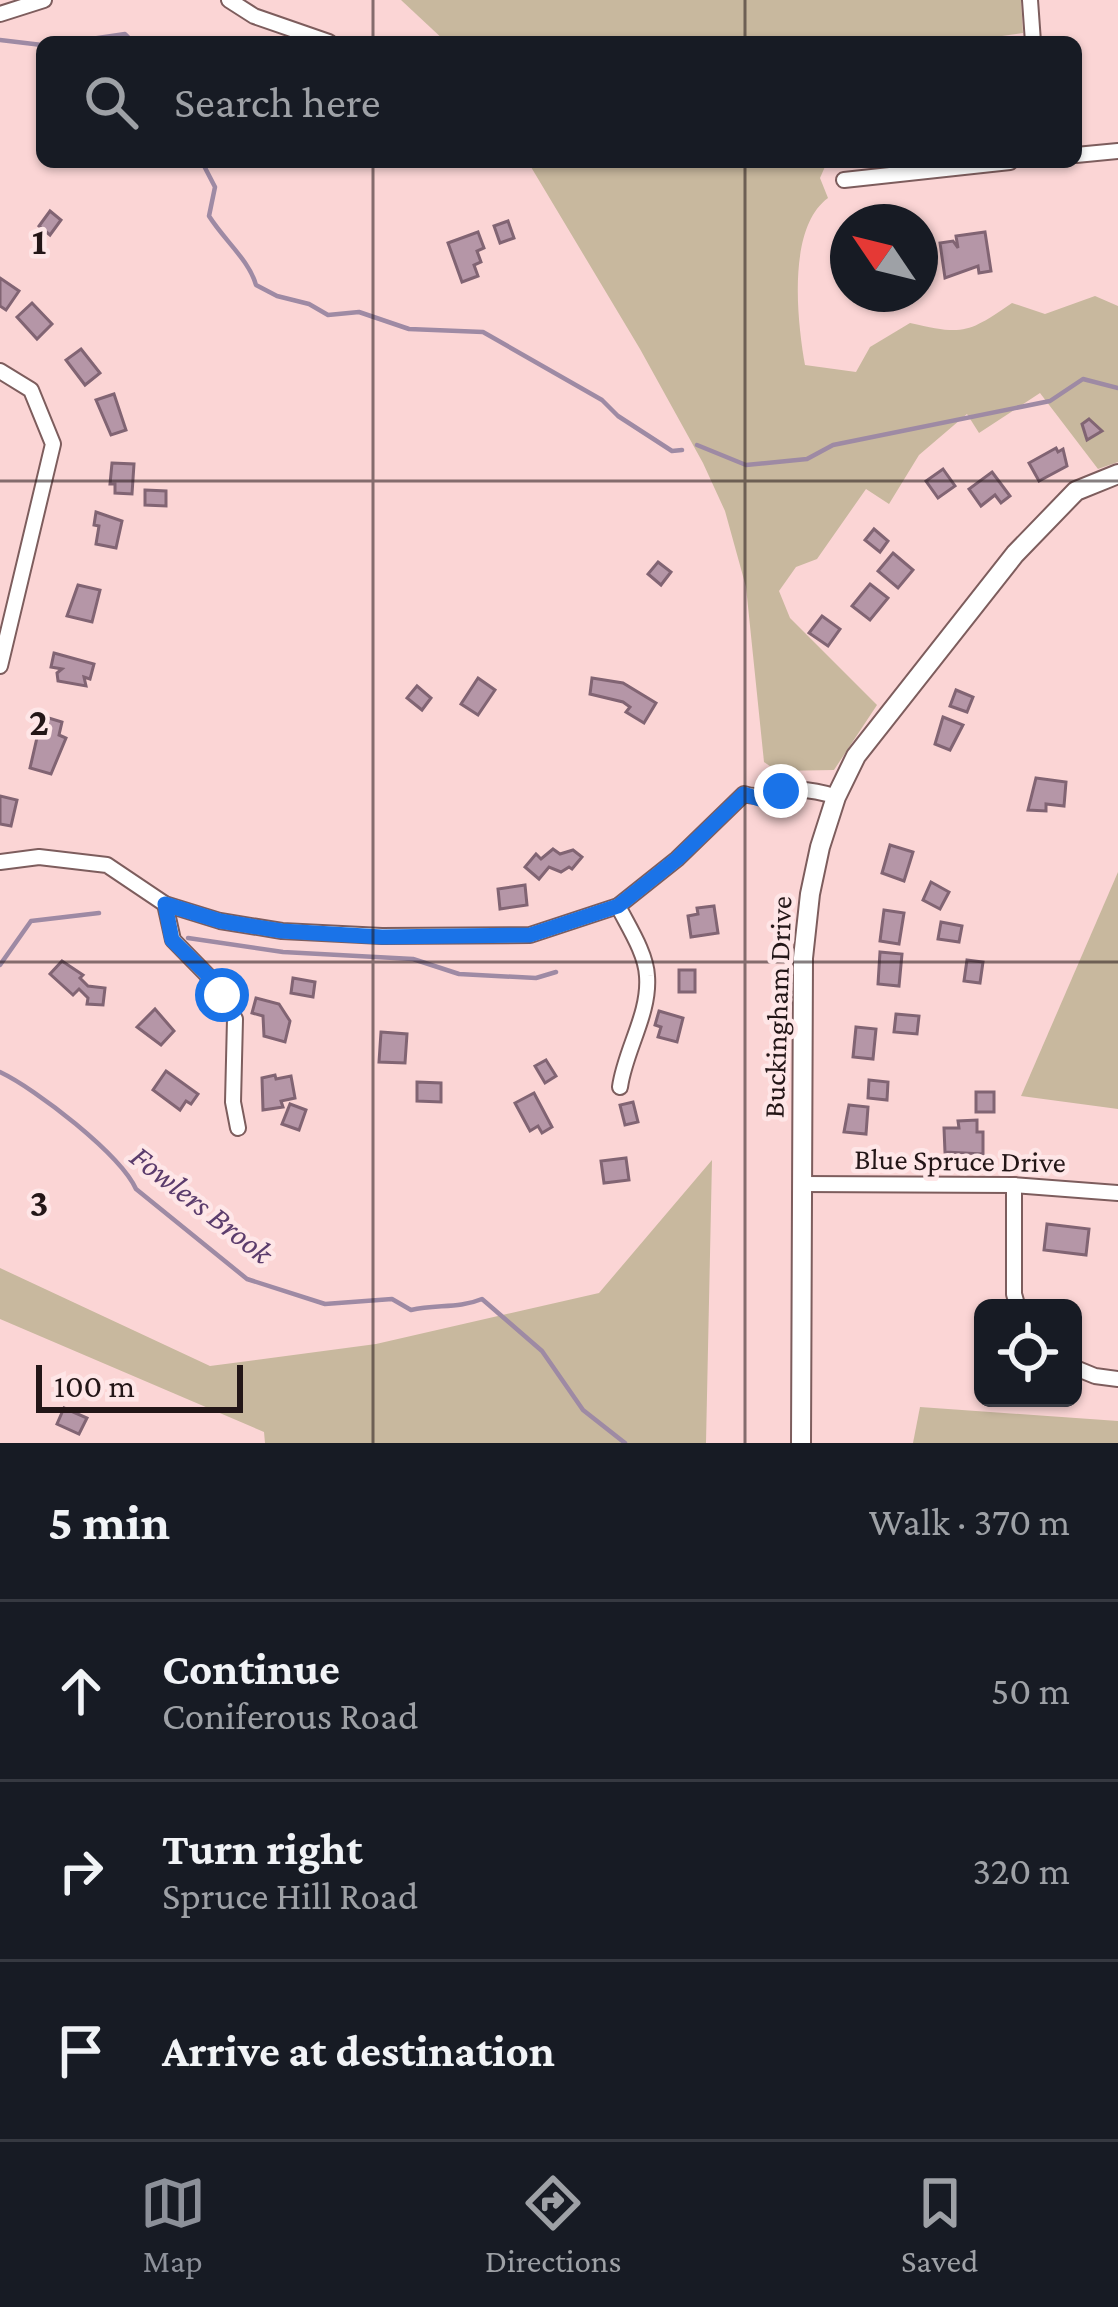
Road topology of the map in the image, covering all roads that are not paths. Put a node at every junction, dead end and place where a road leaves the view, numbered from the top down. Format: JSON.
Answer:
{"nodes":[{"id":1,"x":44,"y":0,"type":"edge"},
{"id":2,"x":229,"y":0,"type":"edge"},
{"id":3,"x":1030,"y":0,"type":"edge"},
{"id":4,"x":0,"y":14,"type":"edge"},
{"id":5,"x":303,"y":36,"type":"edge"},
{"id":6,"x":1033,"y":36,"type":"edge"},
{"id":7,"x":1118,"y":151,"type":"edge"},
{"id":8,"x":1082,"y":154,"type":"edge"},
{"id":9,"x":955,"y":168,"type":"edge"},
{"id":10,"x":844,"y":180,"type":"dead end"},
{"id":11,"x":0,"y":370,"type":"edge"},
{"id":12,"x":1118,"y":474,"type":"edge"},
{"id":13,"x":0,"y":666,"type":"edge"},
{"id":14,"x":836,"y":797,"type":"junction"},
{"id":15,"x":0,"y":862,"type":"edge"},
{"id":16,"x":165,"y":904,"type":"junction"},
{"id":17,"x":618,"y":906,"type":"junction"},
{"id":18,"x":620,"y":1088,"type":"dead end"},
{"id":19,"x":238,"y":1128,"type":"dead end"},
{"id":20,"x":802,"y":1184,"type":"junction"},
{"id":21,"x":1014,"y":1185,"type":"junction"},
{"id":22,"x":1118,"y":1193,"type":"edge"},
{"id":23,"x":1015,"y":1299,"type":"edge"},
{"id":24,"x":1082,"y":1369,"type":"edge"},
{"id":25,"x":1118,"y":1378,"type":"edge"},
{"id":26,"x":801,"y":1443,"type":"edge"}],
"edges":[{"from":1,"to":4,"type":"street"},
{"from":2,"to":5,"type":"street"},
{"from":3,"to":6,"type":"street"},
{"from":7,"to":8,"type":"street"},
{"from":9,"to":10,"type":"street"},
{"from":11,"to":13,"type":"street"},
{"from":12,"to":14,"type":"street","name":"Buckingham Drive"},
{"from":14,"to":17,"type":"street"},
{"from":14,"to":20,"type":"street","name":"Buckingham Drive"},
{"from":15,"to":16,"type":"street"},
{"from":16,"to":17,"type":"street"},
{"from":16,"to":19,"type":"street"},
{"from":17,"to":18,"type":"street"},
{"from":20,"to":21,"type":"street","name":"Blue Spruce Drive"},
{"from":20,"to":26,"type":"street","name":"Buckingham Drive"},
{"from":21,"to":22,"type":"street","name":"Blue Spruce Drive"},
{"from":21,"to":23,"type":"street"},
{"from":24,"to":25,"type":"street"}]}
